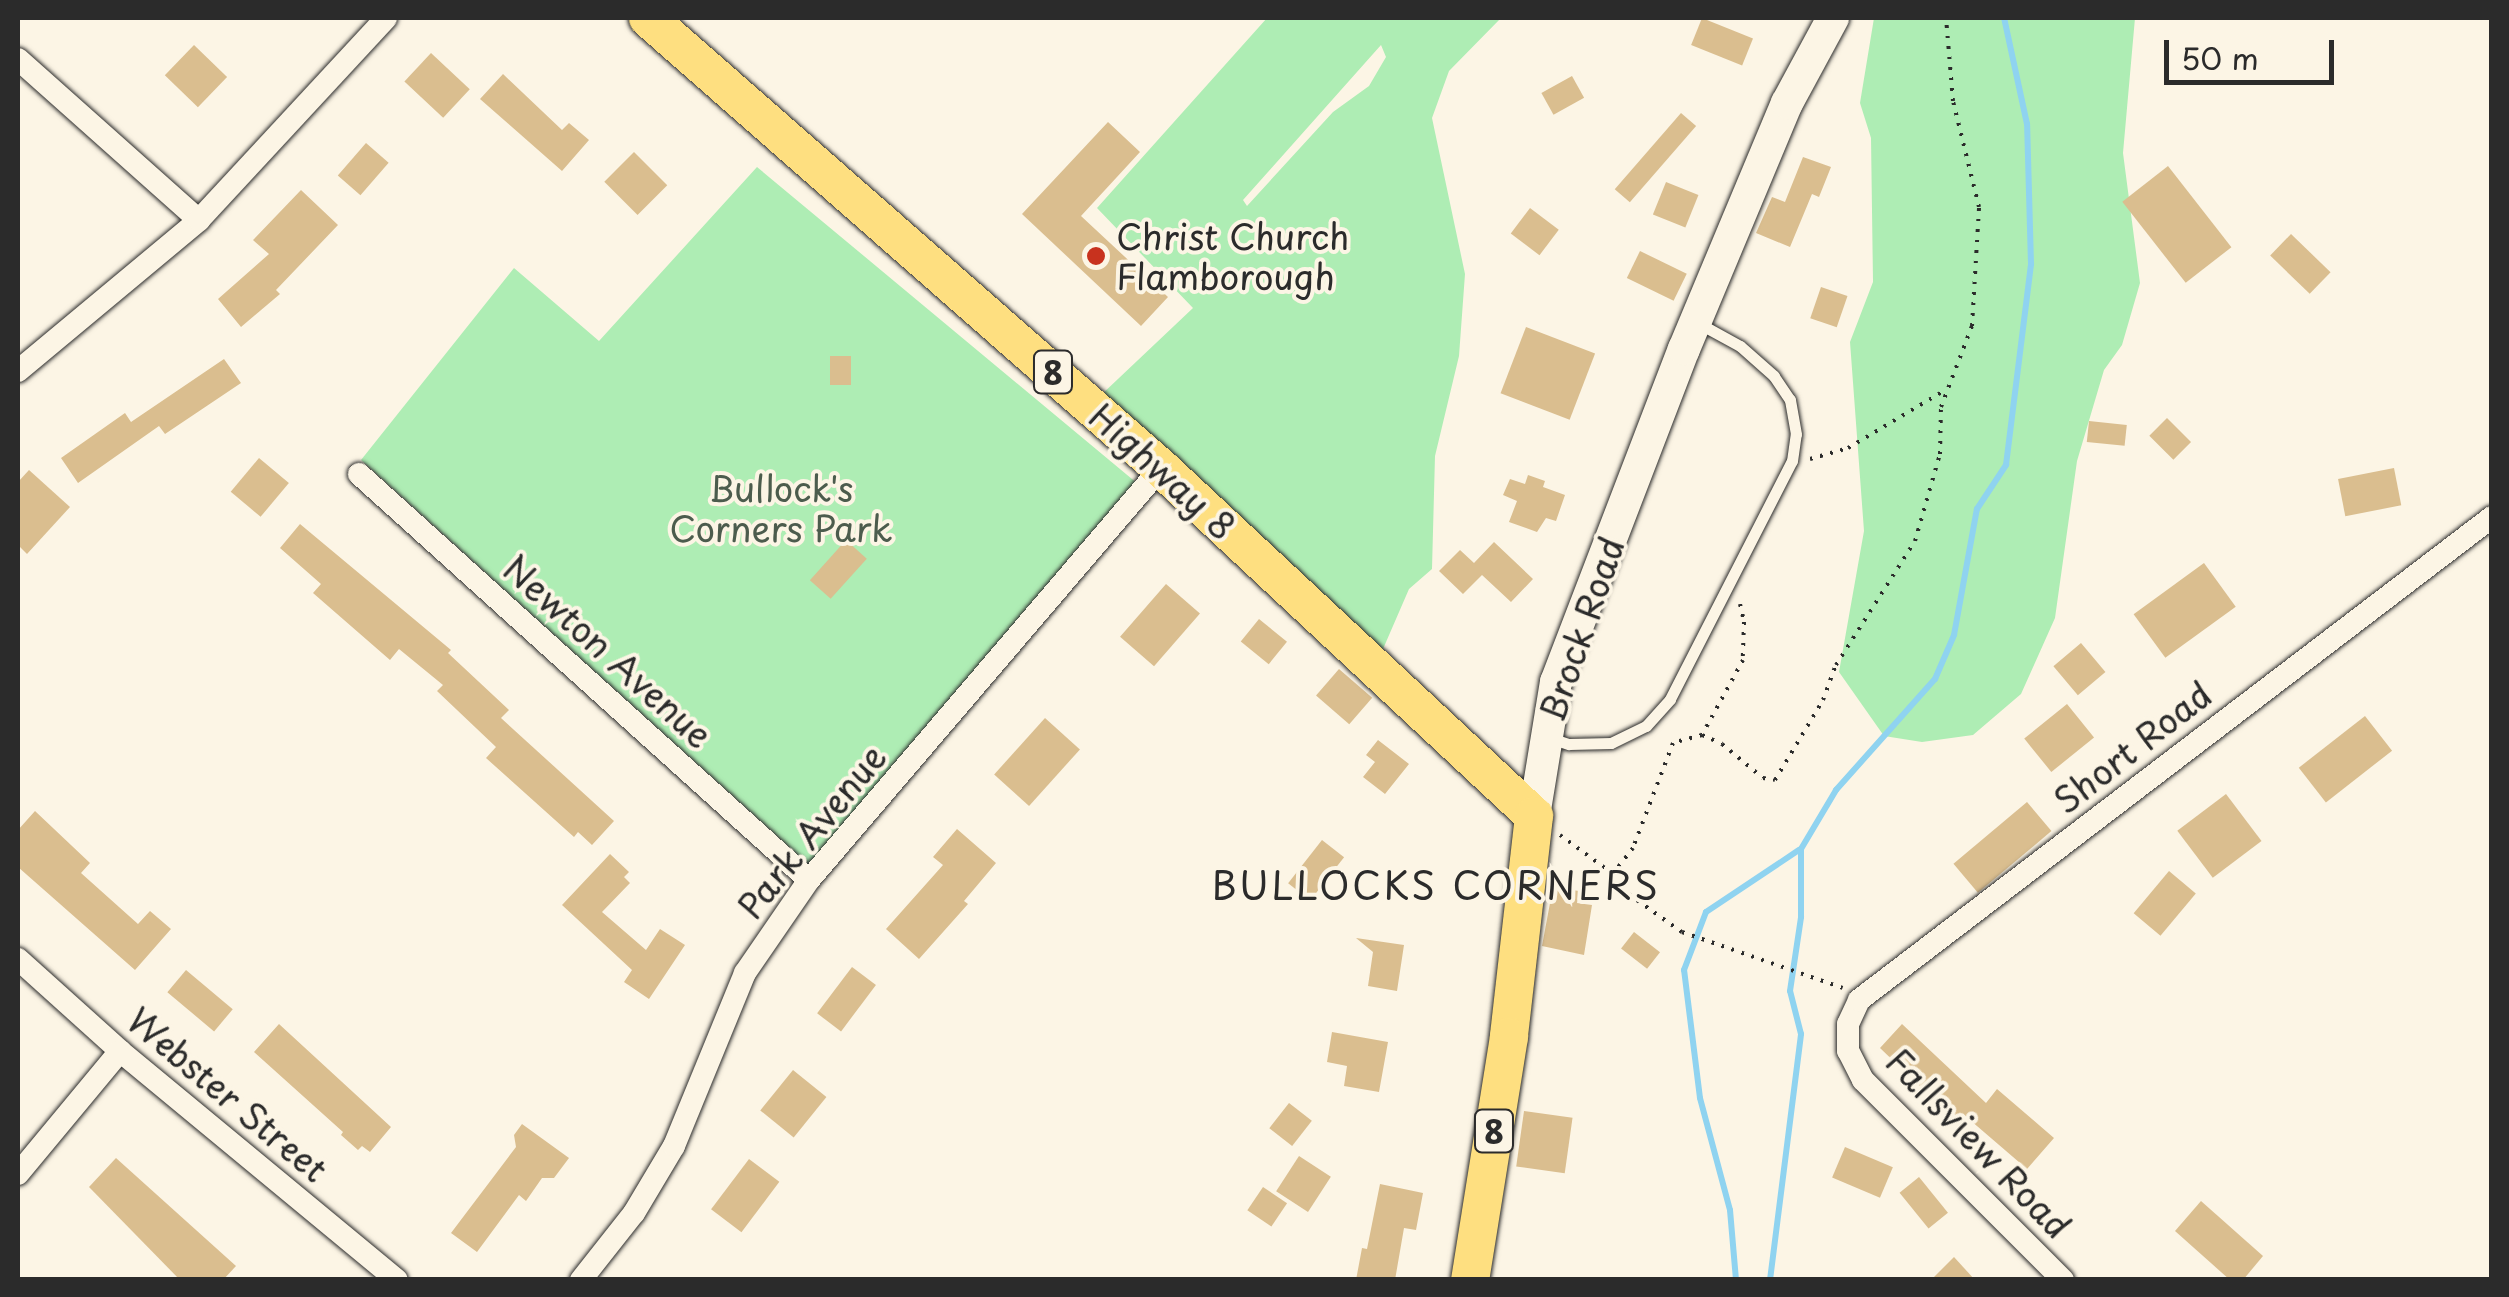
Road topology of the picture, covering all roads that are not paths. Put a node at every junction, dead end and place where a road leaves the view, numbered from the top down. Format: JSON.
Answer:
{"nodes":[{"id":1,"x":386,"y":18,"type":"edge"},
{"id":2,"x":648,"y":18,"type":"edge"},
{"id":3,"x":1834,"y":18,"type":"edge"},
{"id":4,"x":18,"y":59,"type":"edge"},
{"id":5,"x":199,"y":220,"type":"junction"},
{"id":6,"x":1696,"y":322,"type":"junction"},
{"id":7,"x":18,"y":371,"type":"edge"},
{"id":8,"x":1161,"y":468,"type":"junction"},
{"id":9,"x":360,"y":474,"type":"dead end"},
{"id":10,"x":2492,"y":517,"type":"edge"},
{"id":11,"x":1545,"y":736,"type":"junction"},
{"id":12,"x":1534,"y":816,"type":"junction"},
{"id":13,"x":810,"y":880,"type":"junction"},
{"id":14,"x":18,"y":959,"type":"edge"},
{"id":15,"x":120,"y":1051,"type":"junction"},
{"id":16,"x":1848,"y":1051,"type":"joint"},
{"id":17,"x":18,"y":1174,"type":"edge"},
{"id":18,"x":397,"y":1280,"type":"edge"},
{"id":19,"x":581,"y":1280,"type":"edge"},
{"id":20,"x":1470,"y":1280,"type":"edge"},
{"id":21,"x":2063,"y":1280,"type":"edge"}],
"edges":[{"from":1,"to":5,"type":"street"},
{"from":2,"to":8,"type":"main road","name":"Highway 8","number":"8"},
{"from":3,"to":6,"type":"main road","name":"Brock Road"},
{"from":4,"to":5,"type":"street"},
{"from":5,"to":7,"type":"street"},
{"from":6,"to":11,"type":"main road","name":"Brock Road"},
{"from":6,"to":11,"type":"lane"},
{"from":8,"to":12,"type":"main road","name":"Highway 8","number":"8"},
{"from":8,"to":13,"type":"street","name":"Park Avenue"},
{"from":9,"to":13,"type":"street","name":"Newton Avenue"},
{"from":10,"to":16,"type":"street","name":"Short Road"},
{"from":11,"to":12,"type":"main road","name":"Brock Road"},
{"from":12,"to":20,"type":"main road","name":"Brock Road","number":"8"},
{"from":13,"to":19,"type":"street","name":"Park Avenue"},
{"from":14,"to":15,"type":"street","name":"Webster Street"},
{"from":15,"to":17,"type":"street"},
{"from":15,"to":18,"type":"street","name":"Webster Street"},
{"from":16,"to":21,"type":"street","name":"Fallsview Road"}]}
